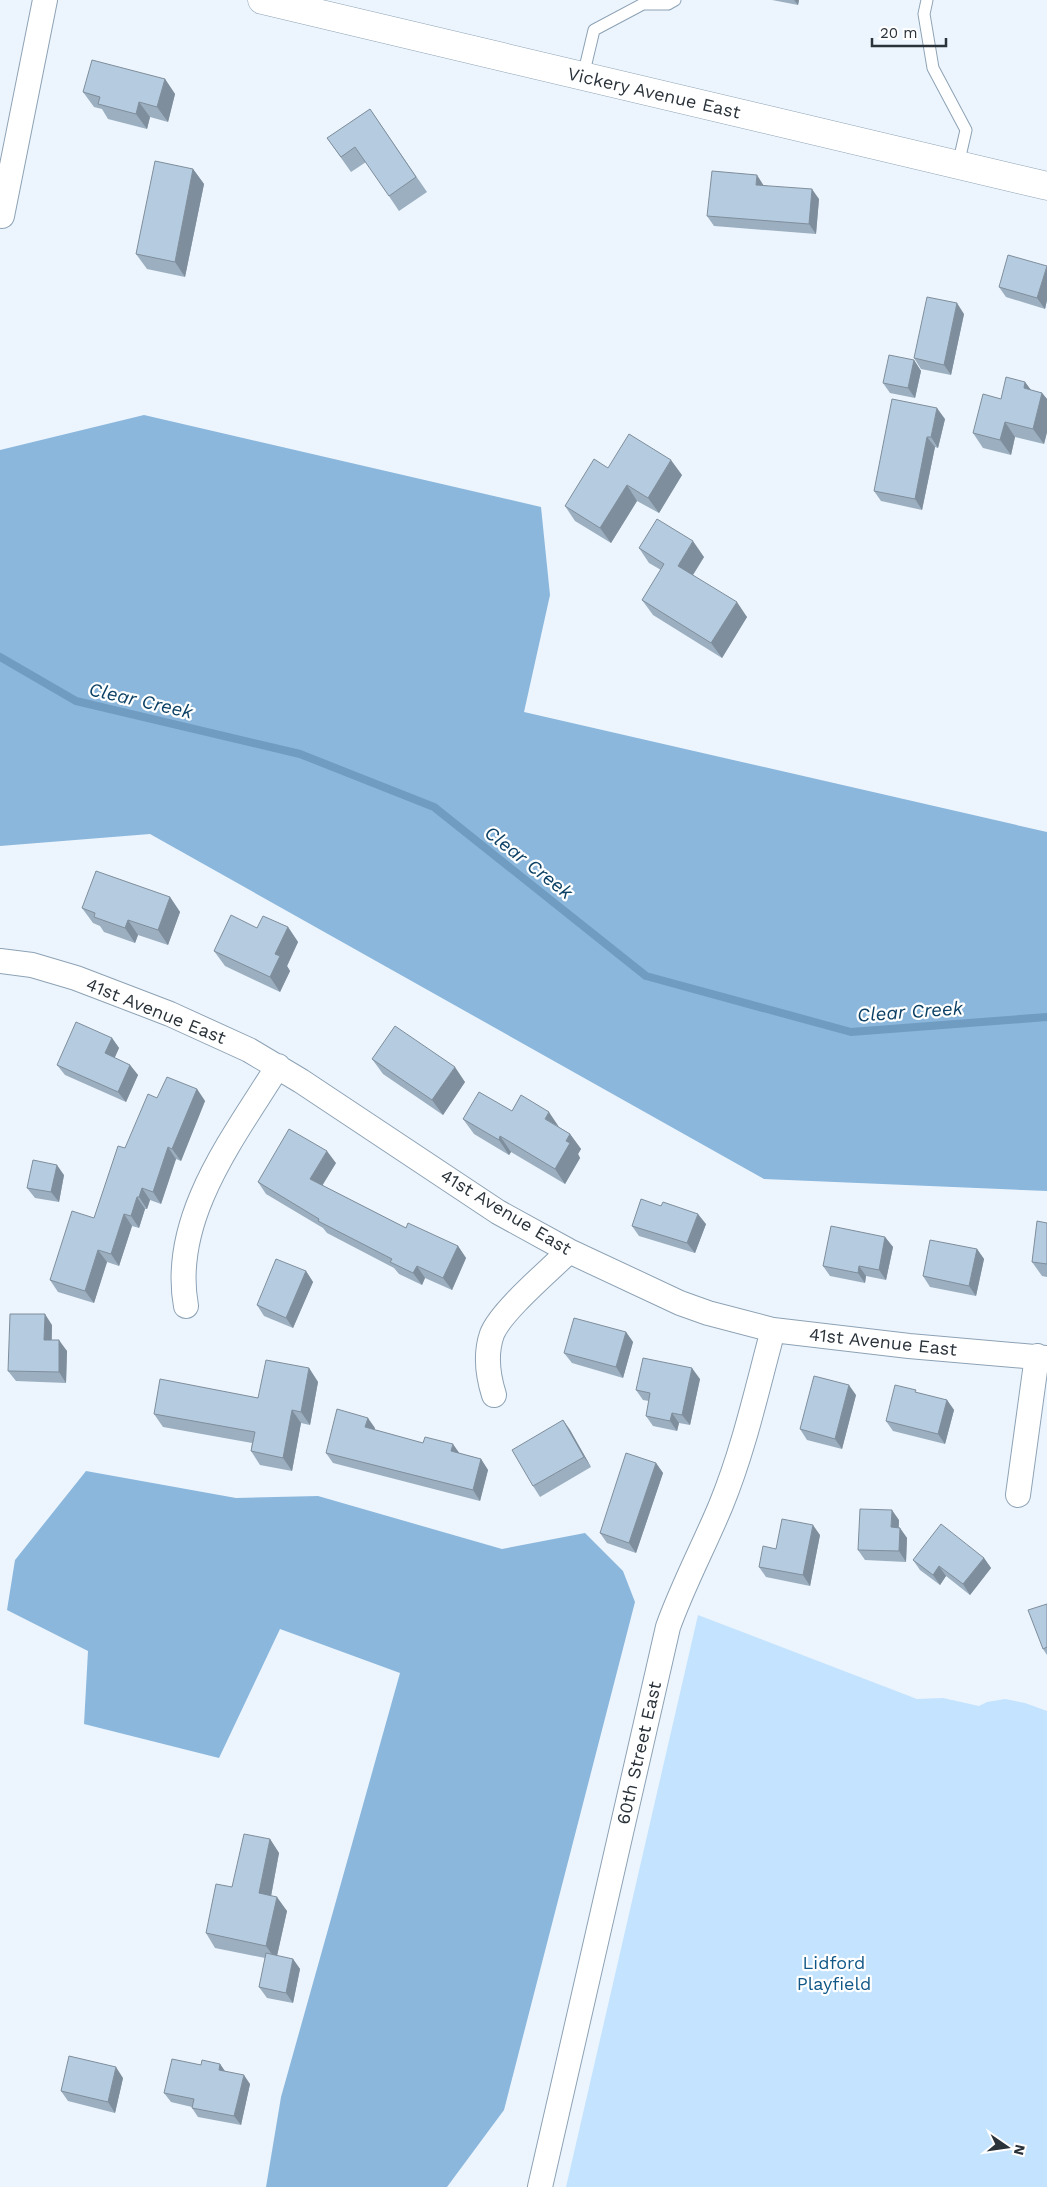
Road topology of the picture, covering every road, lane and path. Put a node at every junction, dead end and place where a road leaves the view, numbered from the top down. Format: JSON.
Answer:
{"nodes":[{"id":1,"x":45,"y":0,"type":"edge"},
{"id":2,"x":262,"y":0,"type":"edge"},
{"id":3,"x":675,"y":0,"type":"edge"},
{"id":4,"x":927,"y":0,"type":"edge"},
{"id":5,"x":644,"y":2,"type":"edge"},
{"id":6,"x":583,"y":76,"type":"junction"},
{"id":7,"x":958,"y":165,"type":"junction"},
{"id":8,"x":1047,"y":186,"type":"edge"},
{"id":9,"x":2,"y":216,"type":"dead end"},
{"id":10,"x":0,"y":961,"type":"edge"},
{"id":11,"x":278,"y":1066,"type":"junction"},
{"id":12,"x":569,"y":1252,"type":"junction"},
{"id":13,"x":186,"y":1306,"type":"dead end"},
{"id":14,"x":773,"y":1330,"type":"junction"},
{"id":15,"x":1042,"y":1357,"type":"edge"},
{"id":16,"x":494,"y":1395,"type":"dead end"},
{"id":17,"x":1018,"y":1495,"type":"dead end"},
{"id":18,"x":540,"y":2187,"type":"edge"}],
"edges":[{"from":1,"to":9,"type":"street"},
{"from":2,"to":6,"type":"street","name":"Vickery Avenue East"},
{"from":3,"to":5,"type":"lane"},
{"from":4,"to":7,"type":"lane"},
{"from":5,"to":6,"type":"lane"},
{"from":6,"to":7,"type":"street","name":"Vickery Avenue East"},
{"from":7,"to":8,"type":"street","name":"Vickery Avenue East"},
{"from":10,"to":11,"type":"street","name":"41st Avenue East"},
{"from":11,"to":12,"type":"street","name":"41st Avenue East"},
{"from":11,"to":13,"type":"street"},
{"from":12,"to":14,"type":"street","name":"41st Avenue East"},
{"from":12,"to":16,"type":"street"},
{"from":14,"to":15,"type":"street","name":"41st Avenue East"},
{"from":14,"to":18,"type":"street","name":"60th Street East"},
{"from":15,"to":17,"type":"street"}]}
